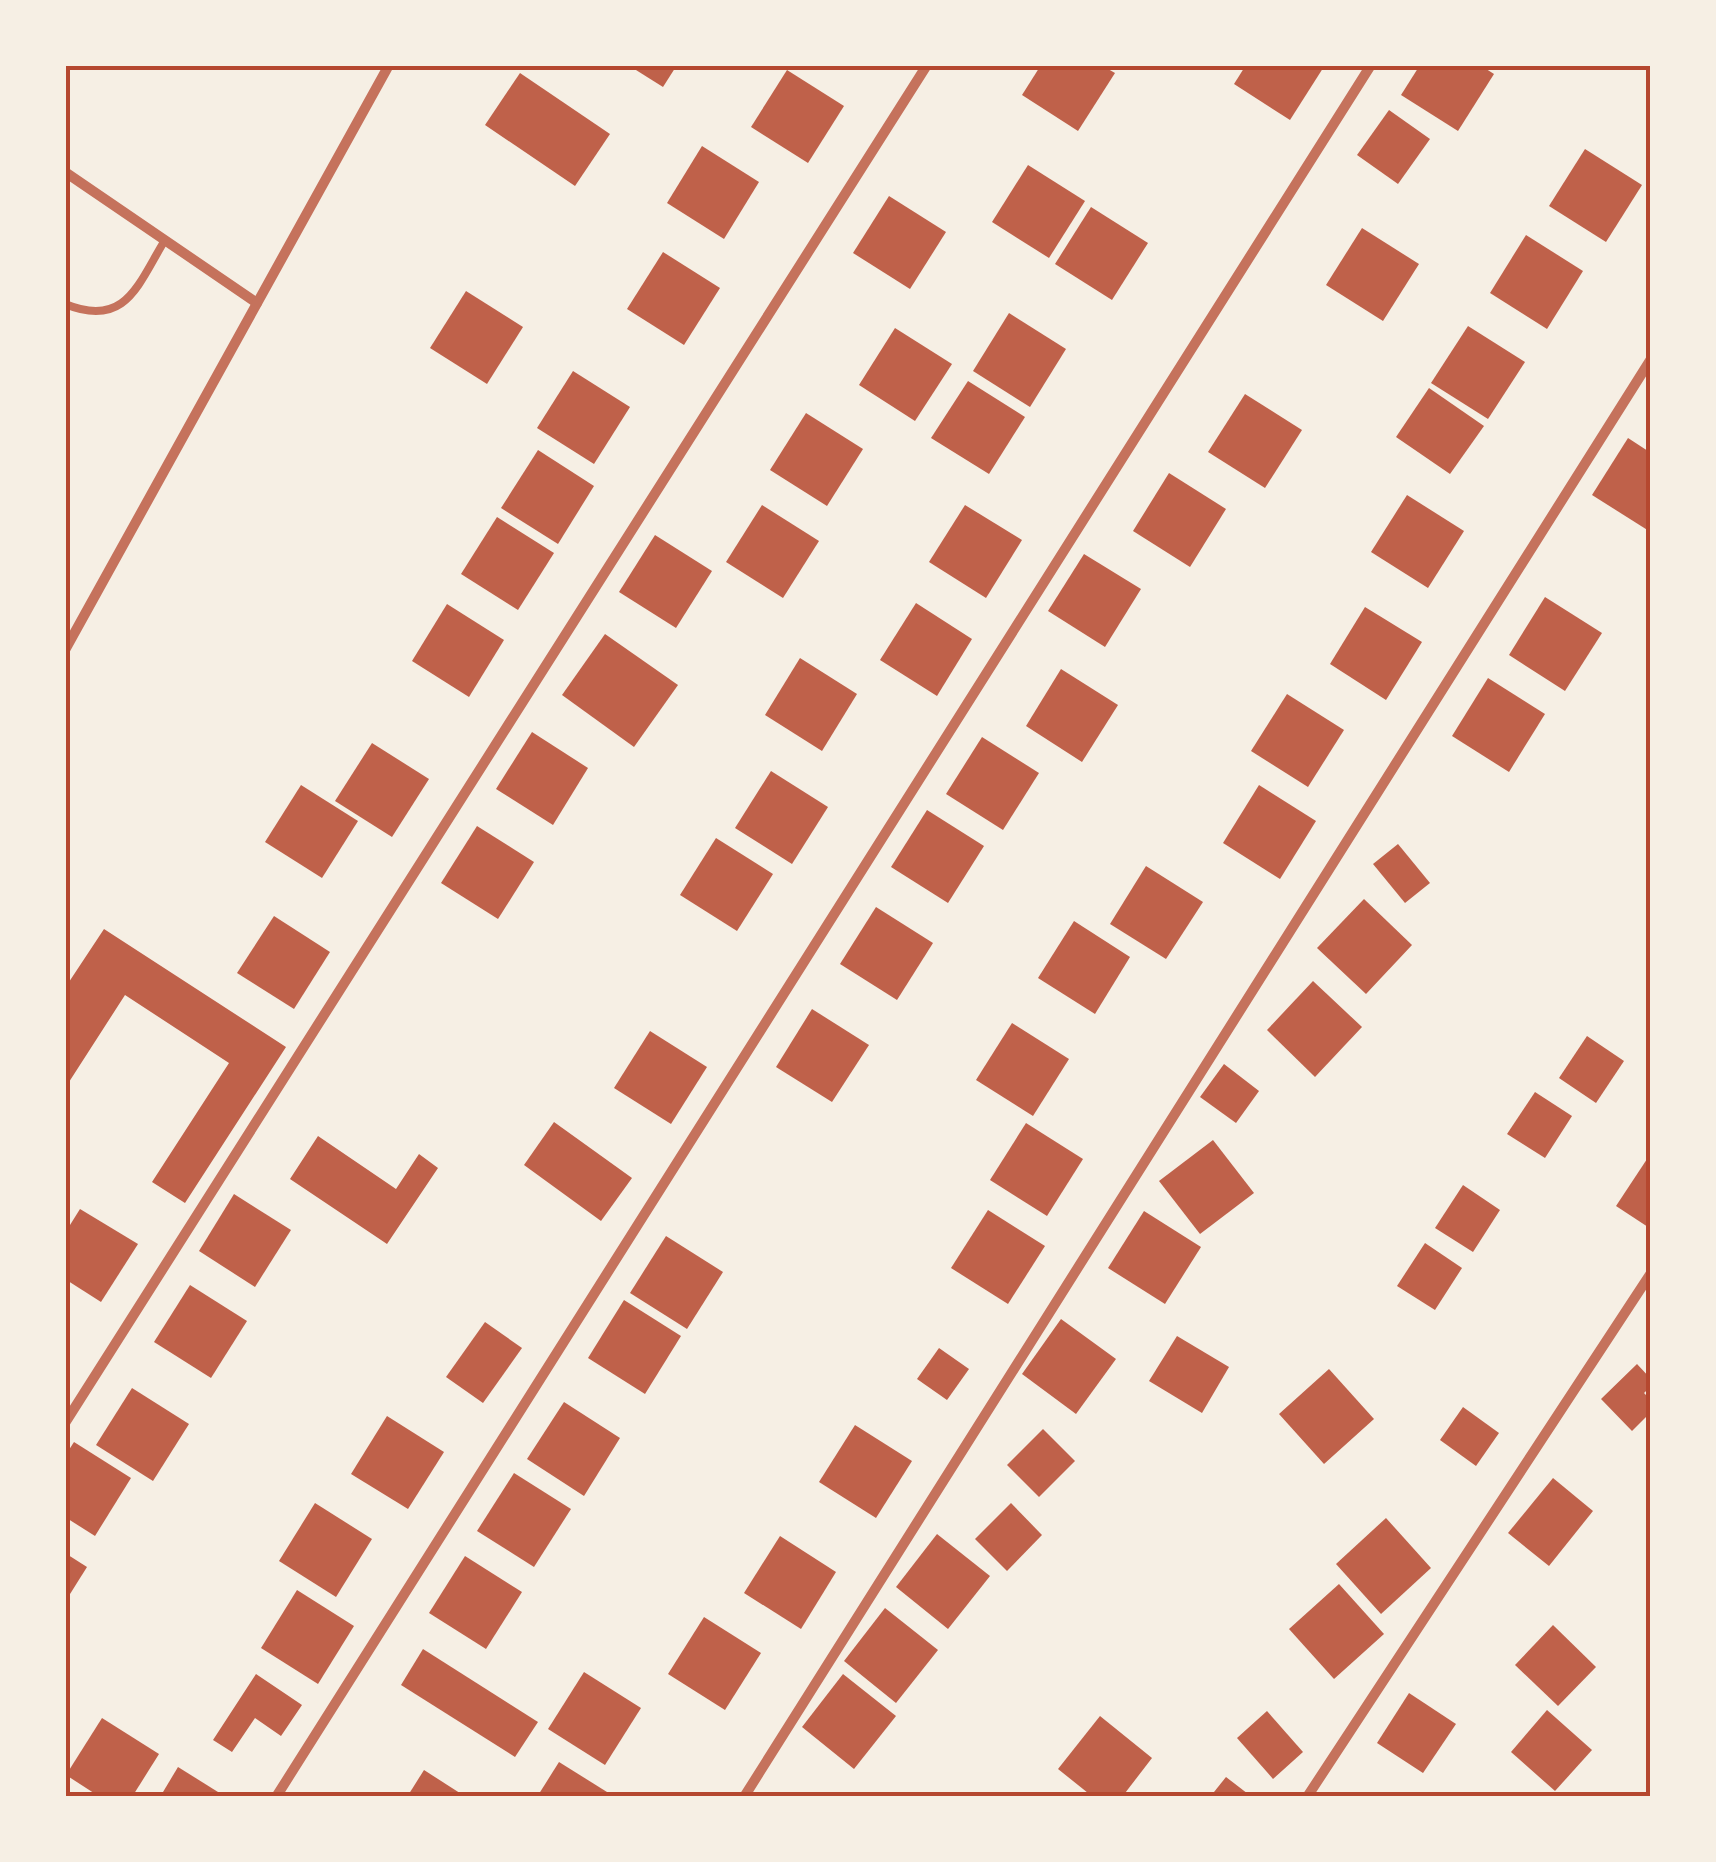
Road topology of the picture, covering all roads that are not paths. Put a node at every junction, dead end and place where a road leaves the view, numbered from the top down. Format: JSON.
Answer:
{"nodes":[{"id":1,"x":389,"y":65,"type":"edge"},
{"id":2,"x":927,"y":65,"type":"edge"},
{"id":3,"x":1371,"y":65,"type":"edge"},
{"id":4,"x":65,"y":172,"type":"edge"},
{"id":5,"x":164,"y":240,"type":"junction"},
{"id":6,"x":257,"y":303,"type":"junction"},
{"id":7,"x":65,"y":304,"type":"edge"},
{"id":8,"x":1651,"y":359,"type":"edge"},
{"id":9,"x":65,"y":650,"type":"edge"},
{"id":10,"x":1651,"y":1273,"type":"edge"},
{"id":11,"x":65,"y":1423,"type":"edge"},
{"id":12,"x":276,"y":1797,"type":"edge"},
{"id":13,"x":744,"y":1797,"type":"edge"},
{"id":14,"x":1308,"y":1797,"type":"edge"}],
"edges":[{"from":1,"to":6,"type":"street"},
{"from":2,"to":11,"type":"street"},
{"from":3,"to":12,"type":"street"},
{"from":4,"to":5,"type":"street"},
{"from":5,"to":6,"type":"street"},
{"from":5,"to":7,"type":"lane"},
{"from":6,"to":9,"type":"street"},
{"from":8,"to":13,"type":"street"},
{"from":10,"to":14,"type":"street"}]}
